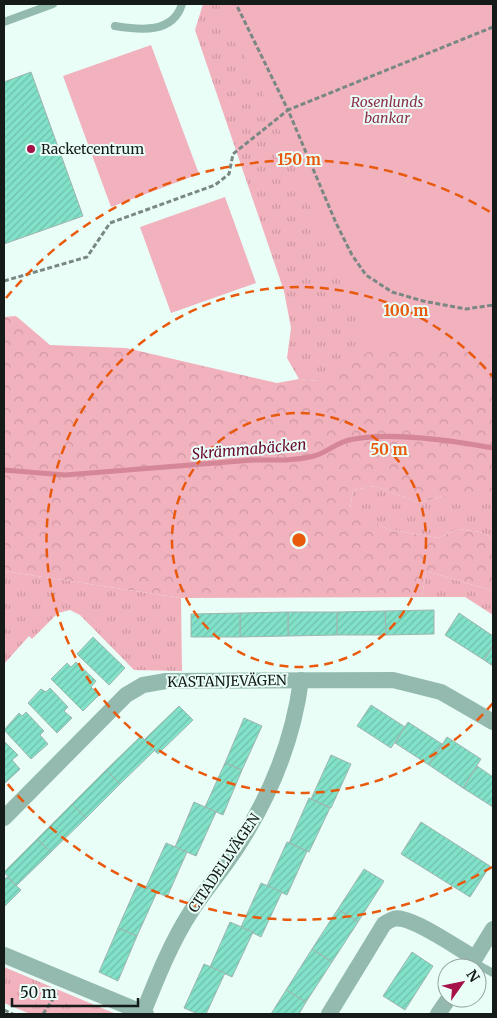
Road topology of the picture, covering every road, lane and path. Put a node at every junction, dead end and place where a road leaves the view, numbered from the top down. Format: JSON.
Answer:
{"nodes":[{"id":1,"x":53,"y":4,"type":"edge"},
{"id":2,"x":182,"y":4,"type":"edge"},
{"id":3,"x":236,"y":4,"type":"edge"},
{"id":4,"x":4,"y":22,"type":"edge"},
{"id":5,"x":115,"y":26,"type":"dead end"},
{"id":6,"x":493,"y":27,"type":"edge"},
{"id":7,"x":288,"y":110,"type":"junction"},
{"id":8,"x":4,"y":281,"type":"edge"},
{"id":9,"x":493,"y":305,"type":"edge"},
{"id":10,"x":301,"y":680,"type":"junction"},
{"id":11,"x":493,"y":722,"type":"edge"},
{"id":12,"x":4,"y":818,"type":"edge"},
{"id":13,"x":493,"y":929,"type":"edge"},
{"id":14,"x":4,"y":955,"type":"edge"},
{"id":15,"x":465,"y":958,"type":"edge"},
{"id":16,"x":475,"y":958,"type":"edge"},
{"id":17,"x":67,"y":981,"type":"junction"},
{"id":18,"x":4,"y":1010,"type":"edge"},
{"id":19,"x":13,"y":1014,"type":"edge"},
{"id":20,"x":43,"y":1014,"type":"edge"},
{"id":21,"x":144,"y":1014,"type":"edge"},
{"id":22,"x":329,"y":1014,"type":"edge"}],
"edges":[{"from":1,"to":4,"type":"lane"},
{"from":2,"to":5,"type":"lane"},
{"from":3,"to":7,"type":"path"},
{"from":6,"to":7,"type":"path"},
{"from":7,"to":8,"type":"path"},
{"from":7,"to":9,"type":"path"},
{"from":10,"to":11,"type":"street","name":"KASTANJEVÄGEN"},
{"from":10,"to":12,"type":"street","name":"KASTANJEVÄGEN"},
{"from":10,"to":21,"type":"street","name":"CITADELLVÄGEN"},
{"from":13,"to":16,"type":"street"},
{"from":14,"to":17,"type":"street"},
{"from":15,"to":22,"type":"street"},
{"from":17,"to":20,"type":"path"},
{"from":17,"to":21,"type":"street"},
{"from":18,"to":19,"type":"path"}]}
